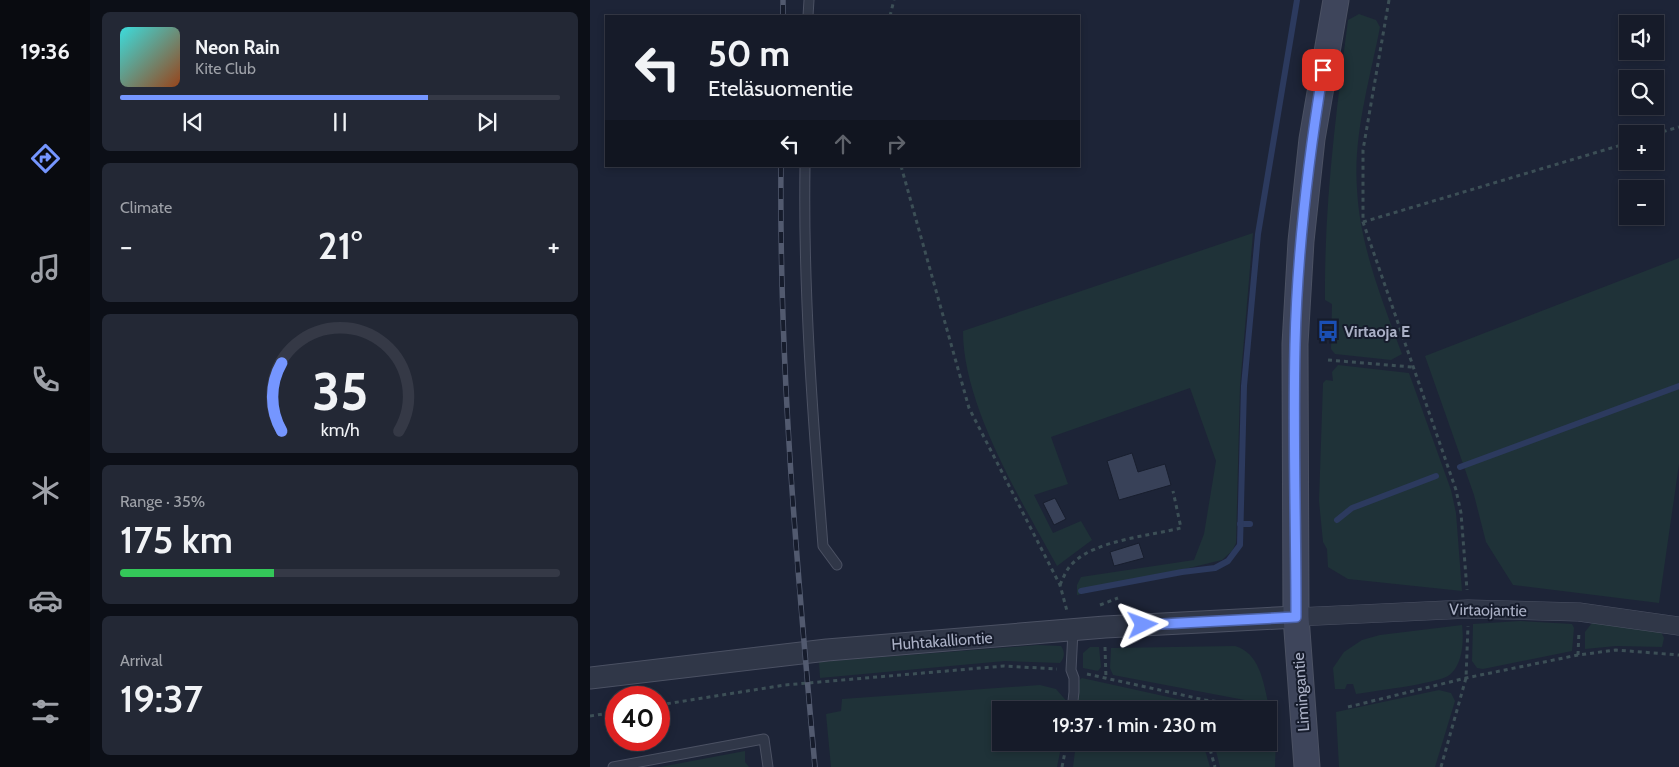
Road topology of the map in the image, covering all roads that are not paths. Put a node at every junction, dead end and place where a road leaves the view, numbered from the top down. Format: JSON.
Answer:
{"nodes":[{"id":1,"x":809,"y":0,"type":"edge"},
{"id":2,"x":1336,"y":0,"type":"edge"},
{"id":3,"x":808,"y":15,"type":"edge"},
{"id":4,"x":805,"y":167,"type":"edge"},
{"id":5,"x":837,"y":565,"type":"dead end"},
{"id":6,"x":1296,"y":617,"type":"junction"},
{"id":7,"x":1679,"y":626,"type":"edge"},
{"id":8,"x":1073,"y":631,"type":"junction"},
{"id":9,"x":590,"y":678,"type":"edge"},
{"id":10,"x":1073,"y":701,"type":"edge"},
{"id":11,"x":613,"y":767,"type":"edge"},
{"id":12,"x":768,"y":767,"type":"edge"},
{"id":13,"x":1307,"y":767,"type":"edge"}],
"edges":[{"from":1,"to":3,"type":"lane"},
{"from":2,"to":6,"type":"main road","name":"Limingantie"},
{"from":4,"to":5,"type":"lane"},
{"from":6,"to":7,"type":"street","name":"Virtaojantie"},
{"from":6,"to":8,"type":"street","name":"Huhtakalliontie"},
{"from":6,"to":13,"type":"main road","name":"Limingantie"},
{"from":8,"to":9,"type":"street","name":"Huhtakalliontie"},
{"from":8,"to":10,"type":"lane"},
{"from":11,"to":12,"type":"lane"}]}
